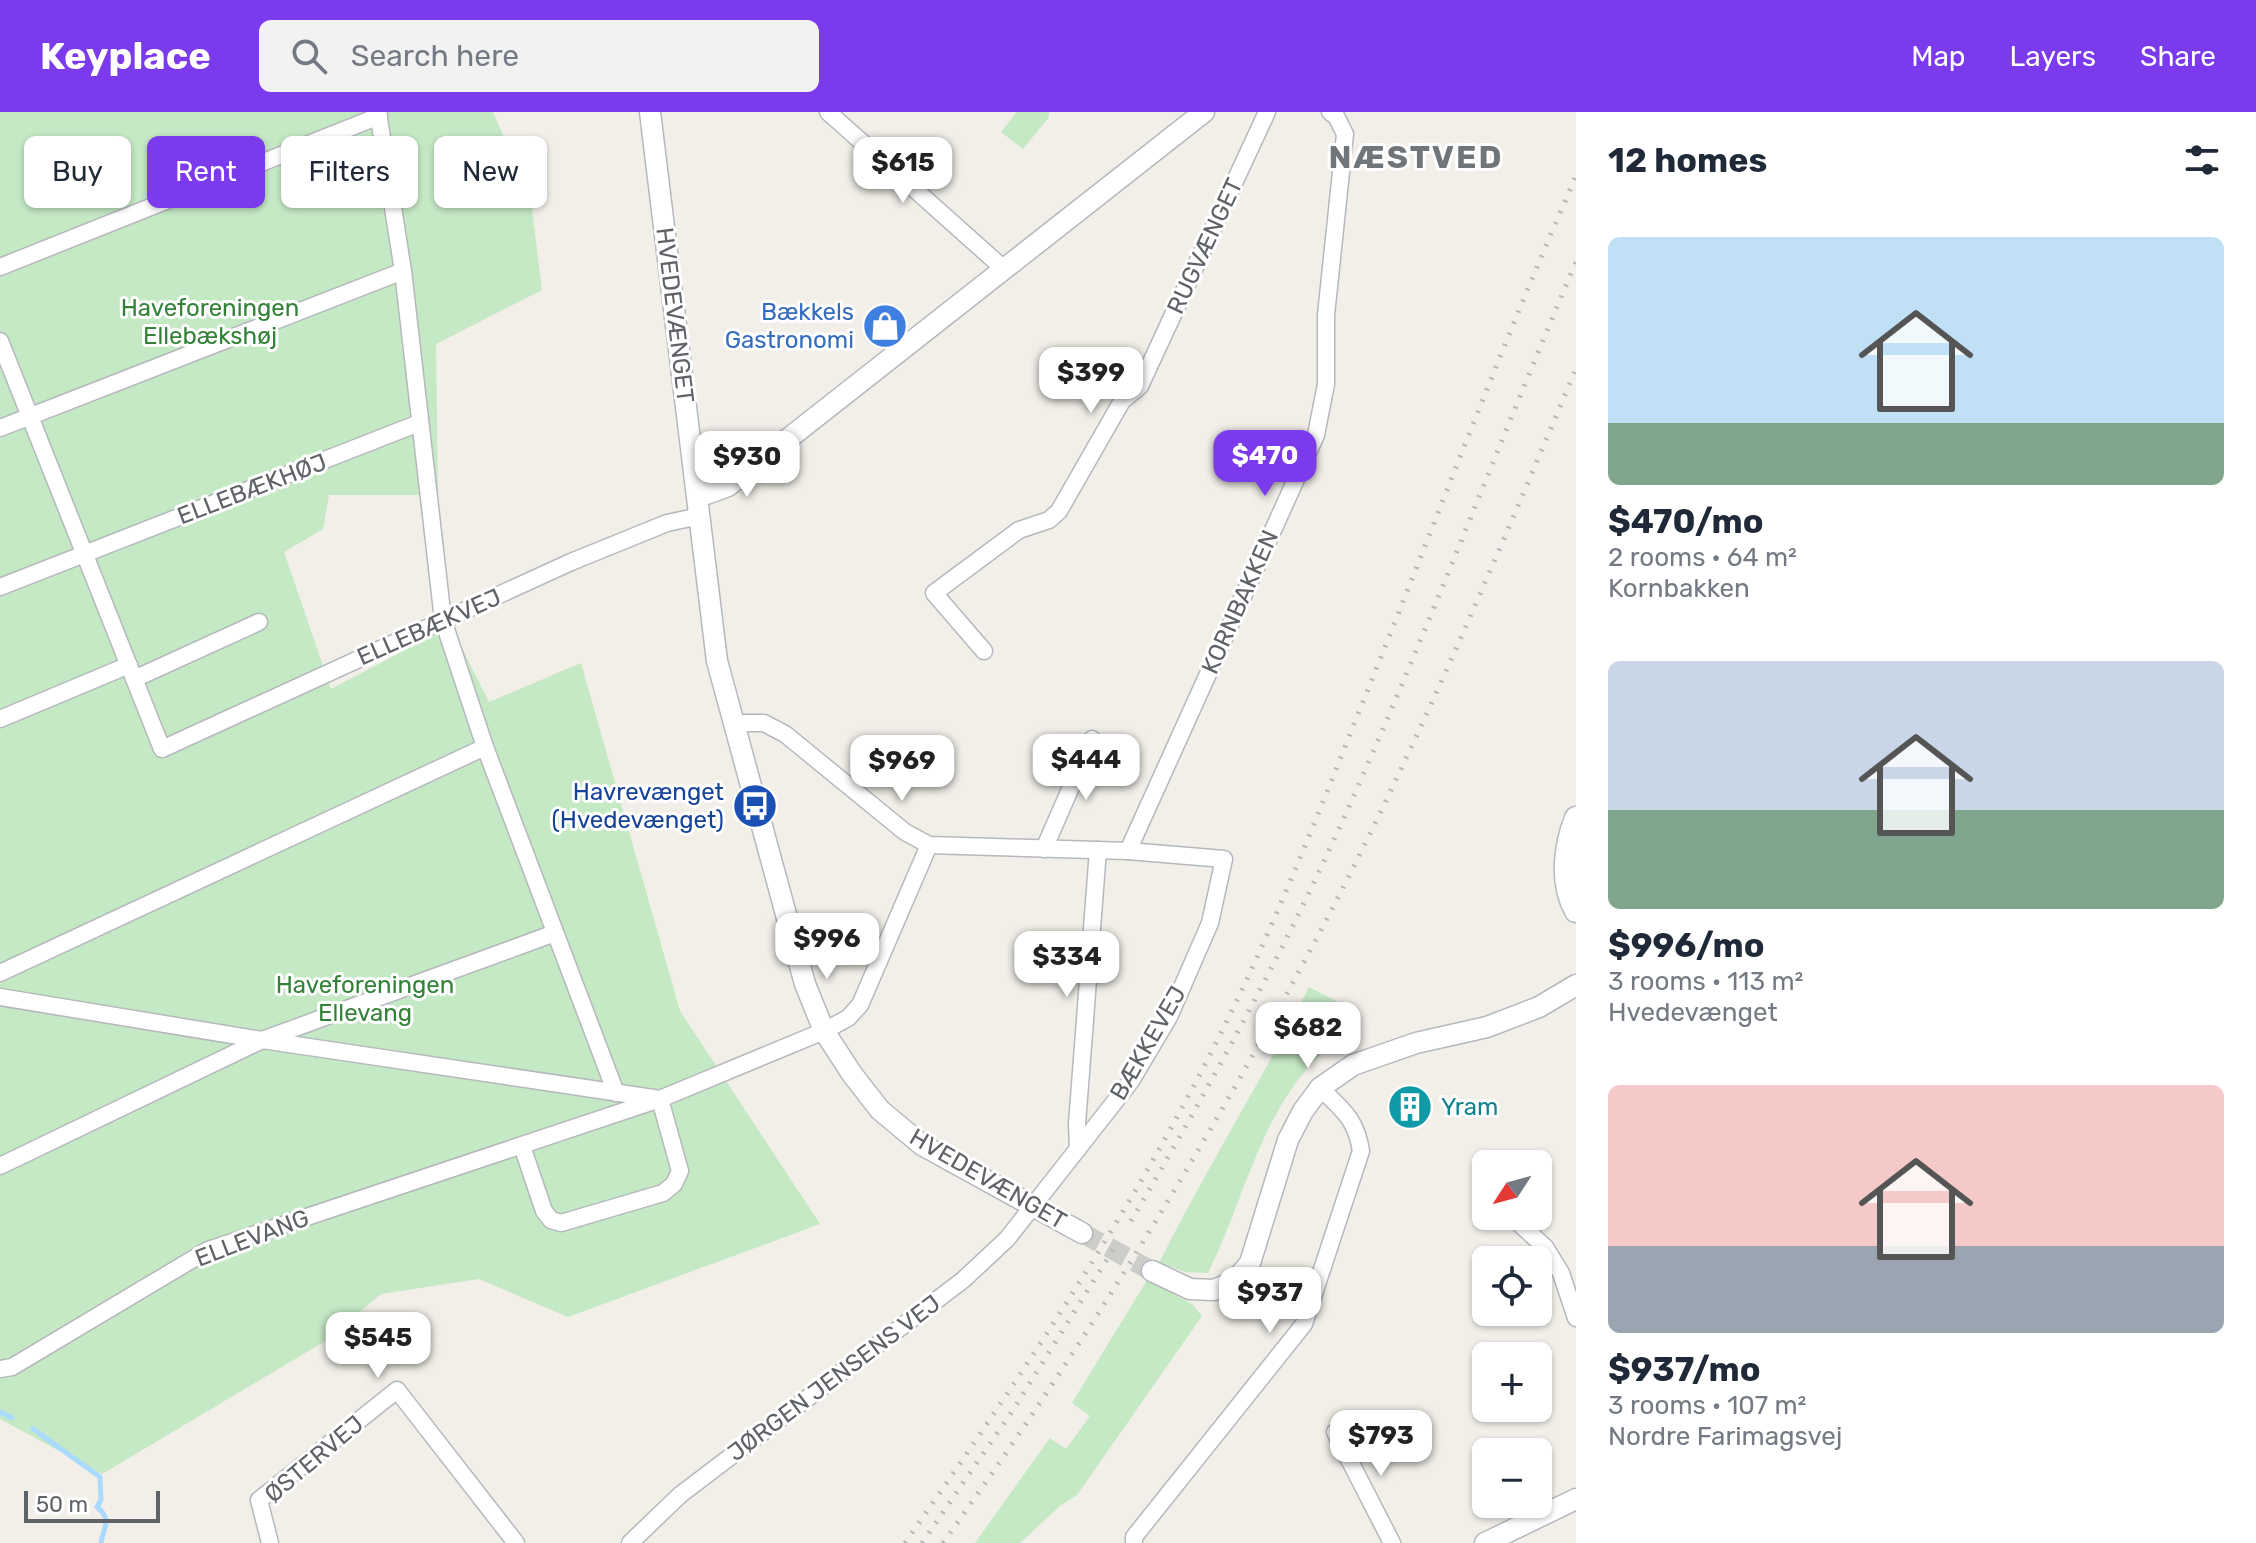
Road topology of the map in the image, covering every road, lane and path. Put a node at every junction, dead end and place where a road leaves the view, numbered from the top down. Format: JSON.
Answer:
{"nodes":[{"id":1,"x":650,"y":112,"type":"edge"},
{"id":2,"x":828,"y":112,"type":"edge"},
{"id":3,"x":1204,"y":112,"type":"edge"},
{"id":4,"x":1267,"y":112,"type":"edge"},
{"id":5,"x":1330,"y":112,"type":"edge"},
{"id":6,"x":378,"y":114,"type":"edge"},
{"id":7,"x":0,"y":267,"type":"edge"},
{"id":8,"x":1004,"y":269,"type":"junction"},
{"id":9,"x":403,"y":271,"type":"junction"},
{"id":10,"x":0,"y":341,"type":"edge"},
{"id":11,"x":30,"y":416,"type":"junction"},
{"id":12,"x":419,"y":423,"type":"junction"},
{"id":13,"x":0,"y":428,"type":"edge"},
{"id":14,"x":699,"y":506,"type":"junction"},
{"id":15,"x":84,"y":554,"type":"junction"},
{"id":16,"x":0,"y":587,"type":"edge"},
{"id":17,"x":443,"y":620,"type":"junction"},
{"id":18,"x":259,"y":622,"type":"dead end"},
{"id":19,"x":984,"y":651,"type":"dead end"},
{"id":20,"x":131,"y":672,"type":"junction"},
{"id":21,"x":0,"y":719,"type":"edge"},
{"id":22,"x":732,"y":723,"type":"junction"},
{"id":23,"x":1092,"y":739,"type":"dead end"},
{"id":24,"x":485,"y":747,"type":"junction"},
{"id":25,"x":1576,"y":818,"type":"edge"},
{"id":26,"x":929,"y":845,"type":"junction"},
{"id":27,"x":1044,"y":849,"type":"junction"},
{"id":28,"x":1098,"y":850,"type":"junction"},
{"id":29,"x":1128,"y":851,"type":"junction"},
{"id":30,"x":1576,"y":911,"type":"edge"},
{"id":31,"x":555,"y":933,"type":"junction"},
{"id":32,"x":0,"y":973,"type":"edge"},
{"id":33,"x":1576,"y":985,"type":"edge"},
{"id":34,"x":0,"y":997,"type":"edge"},
{"id":35,"x":824,"y":1031,"type":"junction"},
{"id":36,"x":262,"y":1040,"type":"junction"},
{"id":37,"x":1320,"y":1088,"type":"junction"},
{"id":38,"x":616,"y":1093,"type":"junction"},
{"id":39,"x":660,"y":1099,"type":"junction"},
{"id":40,"x":522,"y":1146,"type":"junction"},
{"id":41,"x":1078,"y":1149,"type":"junction"},
{"id":42,"x":0,"y":1166,"type":"edge"},
{"id":43,"x":1033,"y":1208,"type":"junction"},
{"id":44,"x":1525,"y":1230,"type":"edge"},
{"id":45,"x":1082,"y":1233,"type":"tunnel mouth"},
{"id":46,"x":1152,"y":1271,"type":"tunnel mouth"},
{"id":47,"x":1576,"y":1318,"type":"edge"},
{"id":48,"x":0,"y":1369,"type":"edge"},
{"id":49,"x":1335,"y":1432,"type":"dead end"},
{"id":50,"x":1576,"y":1499,"type":"edge"},
{"id":51,"x":270,"y":1543,"type":"edge"},
{"id":52,"x":516,"y":1543,"type":"edge"},
{"id":53,"x":630,"y":1543,"type":"edge"},
{"id":54,"x":1134,"y":1543,"type":"edge"},
{"id":55,"x":1392,"y":1543,"type":"edge"},
{"id":56,"x":1485,"y":1543,"type":"edge"}],
"edges":[{"from":1,"to":14,"type":"street","name":"HVEDEVÆNGET"},
{"from":2,"to":8,"type":"street"},
{"from":3,"to":8,"type":"street"},
{"from":4,"to":19,"type":"street","name":"RUGVÆNGET"},
{"from":5,"to":29,"type":"street","name":"KORNBAKKEN"},
{"from":6,"to":7,"type":"street"},
{"from":6,"to":9,"type":"street"},
{"from":8,"to":14,"type":"street"},
{"from":9,"to":11,"type":"street"},
{"from":9,"to":12,"type":"street"},
{"from":10,"to":11,"type":"street"},
{"from":11,"to":13,"type":"street"},
{"from":11,"to":15,"type":"street"},
{"from":12,"to":15,"type":"street","name":"ELLEBÆKHØJ"},
{"from":12,"to":17,"type":"street"},
{"from":14,"to":17,"type":"street","name":"ELLEBÆKVEJ"},
{"from":14,"to":22,"type":"street","name":"HVEDEVÆNGET"},
{"from":15,"to":16,"type":"street","name":"ELLEBÆKHØJ"},
{"from":15,"to":20,"type":"street"},
{"from":17,"to":20,"type":"street","name":"ELLEBÆKVEJ"},
{"from":17,"to":24,"type":"street"},
{"from":18,"to":20,"type":"street"},
{"from":20,"to":21,"type":"street"},
{"from":22,"to":26,"type":"street"},
{"from":22,"to":35,"type":"street","name":"HVEDEVÆNGET"},
{"from":23,"to":27,"type":"street"},
{"from":24,"to":31,"type":"street"},
{"from":24,"to":32,"type":"street"},
{"from":25,"to":30,"type":"main road"},
{"from":26,"to":27,"type":"street"},
{"from":26,"to":35,"type":"street","name":"ELLEVANG"},
{"from":27,"to":28,"type":"street"},
{"from":28,"to":29,"type":"street"},
{"from":28,"to":41,"type":"street"},
{"from":29,"to":41,"type":"street","name":"BÆKKEVEJ"},
{"from":31,"to":36,"type":"street"},
{"from":31,"to":38,"type":"street"},
{"from":33,"to":37,"type":"street"},
{"from":34,"to":36,"type":"street"},
{"from":35,"to":39,"type":"street","name":"ELLEVANG"},
{"from":35,"to":43,"type":"street","name":"HVEDEVÆNGET"},
{"from":36,"to":38,"type":"street"},
{"from":36,"to":42,"type":"street"},
{"from":37,"to":46,"type":"street"},
{"from":37,"to":54,"type":"street"},
{"from":38,"to":39,"type":"street"},
{"from":39,"to":40,"type":"street","name":"ELLEVANG"},
{"from":39,"to":40,"type":"street"},
{"from":40,"to":48,"type":"street","name":"ELLEVANG"},
{"from":41,"to":43,"type":"street","name":"BÆKKEVEJ"},
{"from":43,"to":45,"type":"street","name":"HVEDEVÆNGET"},
{"from":43,"to":53,"type":"street","name":"JØRGEN JENSENS VEJ"},
{"from":44,"to":47,"type":"street"},
{"from":49,"to":55,"type":"street"},
{"from":50,"to":56,"type":"street"},
{"from":51,"to":52,"type":"street","name":"ØSTERVEJ"}]}
